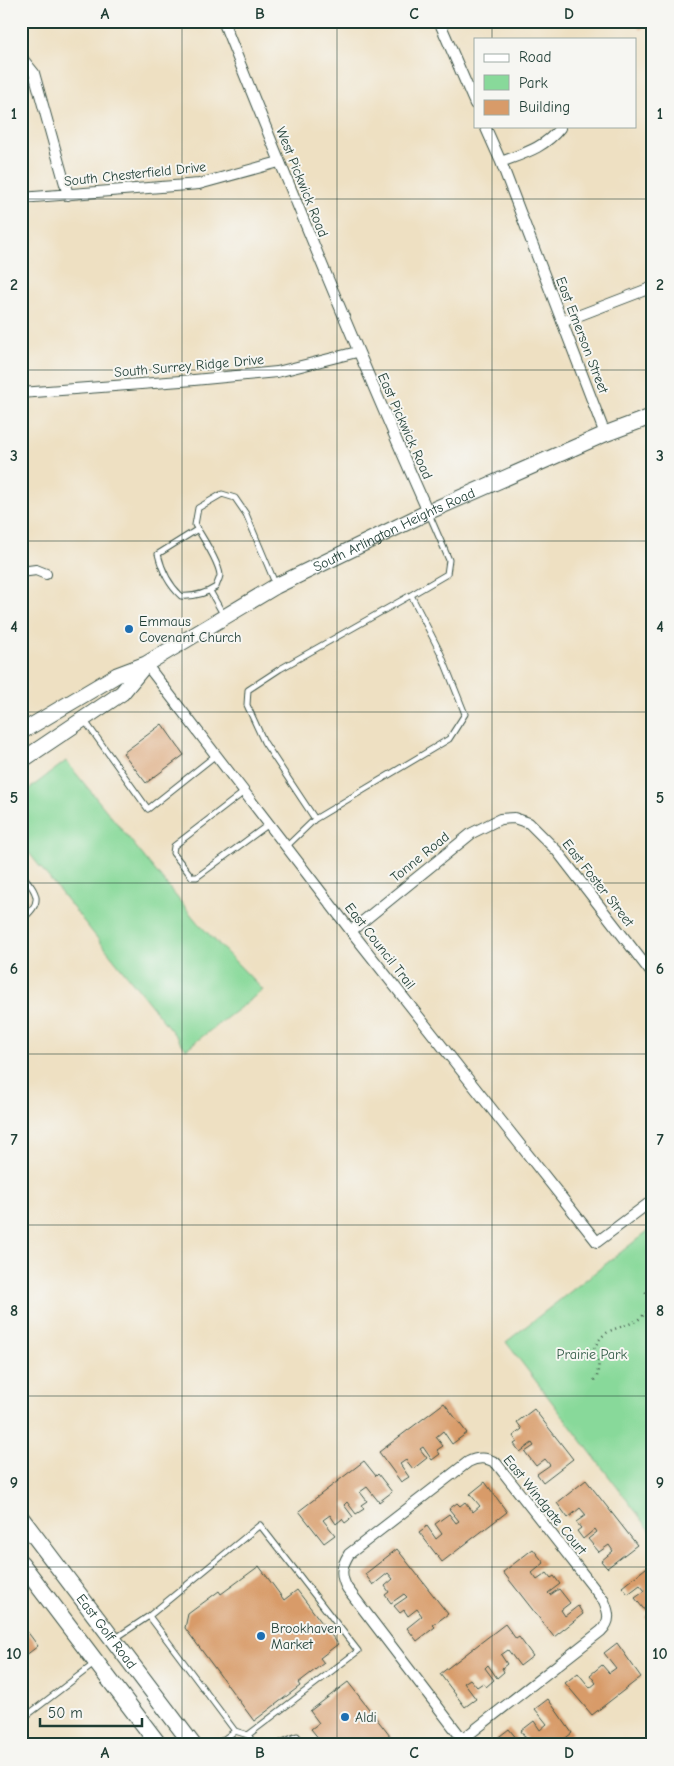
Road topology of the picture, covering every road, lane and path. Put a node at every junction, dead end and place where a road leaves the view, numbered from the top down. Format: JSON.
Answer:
{"nodes":[{"id":1,"x":223,"y":21,"type":"edge"},
{"id":2,"x":439,"y":21,"type":"edge"},
{"id":3,"x":21,"y":57,"type":"edge"},
{"id":4,"x":474,"y":102,"type":"edge"},
{"id":5,"x":486,"y":128,"type":"edge"},
{"id":6,"x":560,"y":128,"type":"edge"},
{"id":7,"x":279,"y":162,"type":"junction"},
{"id":8,"x":501,"y":162,"type":"junction"},
{"id":9,"x":68,"y":195,"type":"junction"},
{"id":10,"x":21,"y":198,"type":"edge"},
{"id":11,"x":653,"y":287,"type":"edge"},
{"id":12,"x":562,"y":322,"type":"junction"},
{"id":13,"x":357,"y":352,"type":"junction"},
{"id":14,"x":21,"y":393,"type":"edge"},
{"id":15,"x":653,"y":416,"type":"edge"},
{"id":16,"x":605,"y":434,"type":"junction"},
{"id":17,"x":428,"y":512,"type":"junction"},
{"id":18,"x":198,"y":529,"type":"junction"},
{"id":19,"x":21,"y":572,"type":"edge"},
{"id":20,"x":46,"y":574,"type":"dead end"},
{"id":21,"x":276,"y":586,"type":"junction"},
{"id":22,"x":210,"y":591,"type":"junction"},
{"id":23,"x":411,"y":595,"type":"junction"},
{"id":24,"x":225,"y":617,"type":"junction"},
{"id":25,"x":146,"y":664,"type":"junction"},
{"id":26,"x":83,"y":719,"type":"junction"},
{"id":27,"x":21,"y":732,"type":"edge"},
{"id":28,"x":216,"y":756,"type":"junction"},
{"id":29,"x":21,"y":761,"type":"edge"},
{"id":30,"x":244,"y":792,"type":"junction"},
{"id":31,"x":514,"y":818,"type":"joint"},
{"id":32,"x":315,"y":819,"type":"junction"},
{"id":33,"x":269,"y":824,"type":"junction"},
{"id":34,"x":286,"y":847,"type":"junction"},
{"id":35,"x":21,"y":872,"type":"edge"},
{"id":36,"x":21,"y":920,"type":"edge"},
{"id":37,"x":351,"y":931,"type":"junction"},
{"id":38,"x":653,"y":975,"type":"edge"},
{"id":39,"x":653,"y":1200,"type":"edge"},
{"id":40,"x":645,"y":1292,"type":"dead end"},
{"id":41,"x":653,"y":1302,"type":"edge"},
{"id":42,"x":594,"y":1380,"type":"dead end"},
{"id":43,"x":21,"y":1518,"type":"edge"},
{"id":44,"x":21,"y":1563,"type":"edge"},
{"id":45,"x":149,"y":1616,"type":"junction"},
{"id":46,"x":114,"y":1640,"type":"junction"},
{"id":47,"x":96,"y":1662,"type":"junction"},
{"id":48,"x":21,"y":1720,"type":"edge"},
{"id":49,"x":235,"y":1731,"type":"junction"},
{"id":50,"x":248,"y":1735,"type":"junction"},
{"id":51,"x":465,"y":1742,"type":"edge"},
{"id":52,"x":159,"y":1745,"type":"edge"},
{"id":53,"x":193,"y":1745,"type":"edge"},
{"id":54,"x":216,"y":1745,"type":"edge"},
{"id":55,"x":255,"y":1745,"type":"edge"},
{"id":56,"x":276,"y":1745,"type":"edge"},
{"id":57,"x":304,"y":1745,"type":"edge"}],
"edges":[{"from":1,"to":7,"type":"street","name":"West Pickwick Road"},
{"from":2,"to":4,"type":"street"},
{"from":3,"to":9,"type":"street"},
{"from":5,"to":8,"type":"street","name":"East Emerson Street"},
{"from":6,"to":8,"type":"street"},
{"from":7,"to":9,"type":"street","name":"South Chesterfield Drive"},
{"from":7,"to":13,"type":"street","name":"West Pickwick Road"},
{"from":8,"to":12,"type":"street","name":"East Emerson Street"},
{"from":9,"to":10,"type":"street","name":"South Chesterfield Drive"},
{"from":11,"to":12,"type":"street"},
{"from":12,"to":16,"type":"street","name":"East Emerson Street"},
{"from":13,"to":14,"type":"street","name":"South Surrey Ridge Drive"},
{"from":13,"to":17,"type":"street","name":"East Pickwick Road"},
{"from":15,"to":16,"type":"main road","name":"South Arlington Heights Road"},
{"from":16,"to":17,"type":"main road","name":"South Arlington Heights Road"},
{"from":17,"to":21,"type":"main road","name":"South Arlington Heights Road"},
{"from":17,"to":23,"type":"lane"},
{"from":18,"to":21,"type":"lane"},
{"from":18,"to":22,"type":"lane"},
{"from":18,"to":22,"type":"lane"},
{"from":19,"to":20,"type":"street"},
{"from":21,"to":24,"type":"main road","name":"South Arlington Heights Road"},
{"from":22,"to":24,"type":"lane"},
{"from":23,"to":32,"type":"lane"},
{"from":23,"to":32,"type":"lane"},
{"from":24,"to":25,"type":"main road","name":"South Arlington Heights Road"},
{"from":25,"to":26,"type":"main road","name":"South Arlington Heights Road"},
{"from":25,"to":27,"type":"main road","name":"South Arlington Heights Road"},
{"from":25,"to":28,"type":"street","name":"East Council Trail"},
{"from":26,"to":28,"type":"lane"},
{"from":26,"to":29,"type":"main road","name":"South Arlington Heights Road"},
{"from":28,"to":30,"type":"street","name":"East Council Trail"},
{"from":30,"to":33,"type":"street","name":"East Council Trail"},
{"from":30,"to":33,"type":"lane"},
{"from":31,"to":37,"type":"street","name":"Tonne Road"},
{"from":31,"to":38,"type":"street","name":"East Foster Street"},
{"from":32,"to":34,"type":"lane"},
{"from":33,"to":34,"type":"street","name":"East Council Trail"},
{"from":34,"to":37,"type":"street","name":"East Council Trail"},
{"from":35,"to":36,"type":"lane"},
{"from":37,"to":39,"type":"street","name":"East Council Trail"},
{"from":40,"to":41,"type":"path"},
{"from":41,"to":42,"type":"path"},
{"from":43,"to":46,"type":"main road","name":"East Golf Road"},
{"from":44,"to":47,"type":"main road","name":"East Golf Road"},
{"from":45,"to":46,"type":"lane"},
{"from":45,"to":49,"type":"lane"},
{"from":45,"to":50,"type":"lane"},
{"from":46,"to":53,"type":"main road","name":"East Golf Road"},
{"from":47,"to":48,"type":"lane"},
{"from":47,"to":52,"type":"main road","name":"East Golf Road"},
{"from":49,"to":50,"type":"lane"},
{"from":49,"to":54,"type":"lane"},
{"from":50,"to":55,"type":"lane"},
{"from":51,"to":51,"type":"street","name":"East Windgate Court"},
{"from":56,"to":57,"type":"lane"}]}
